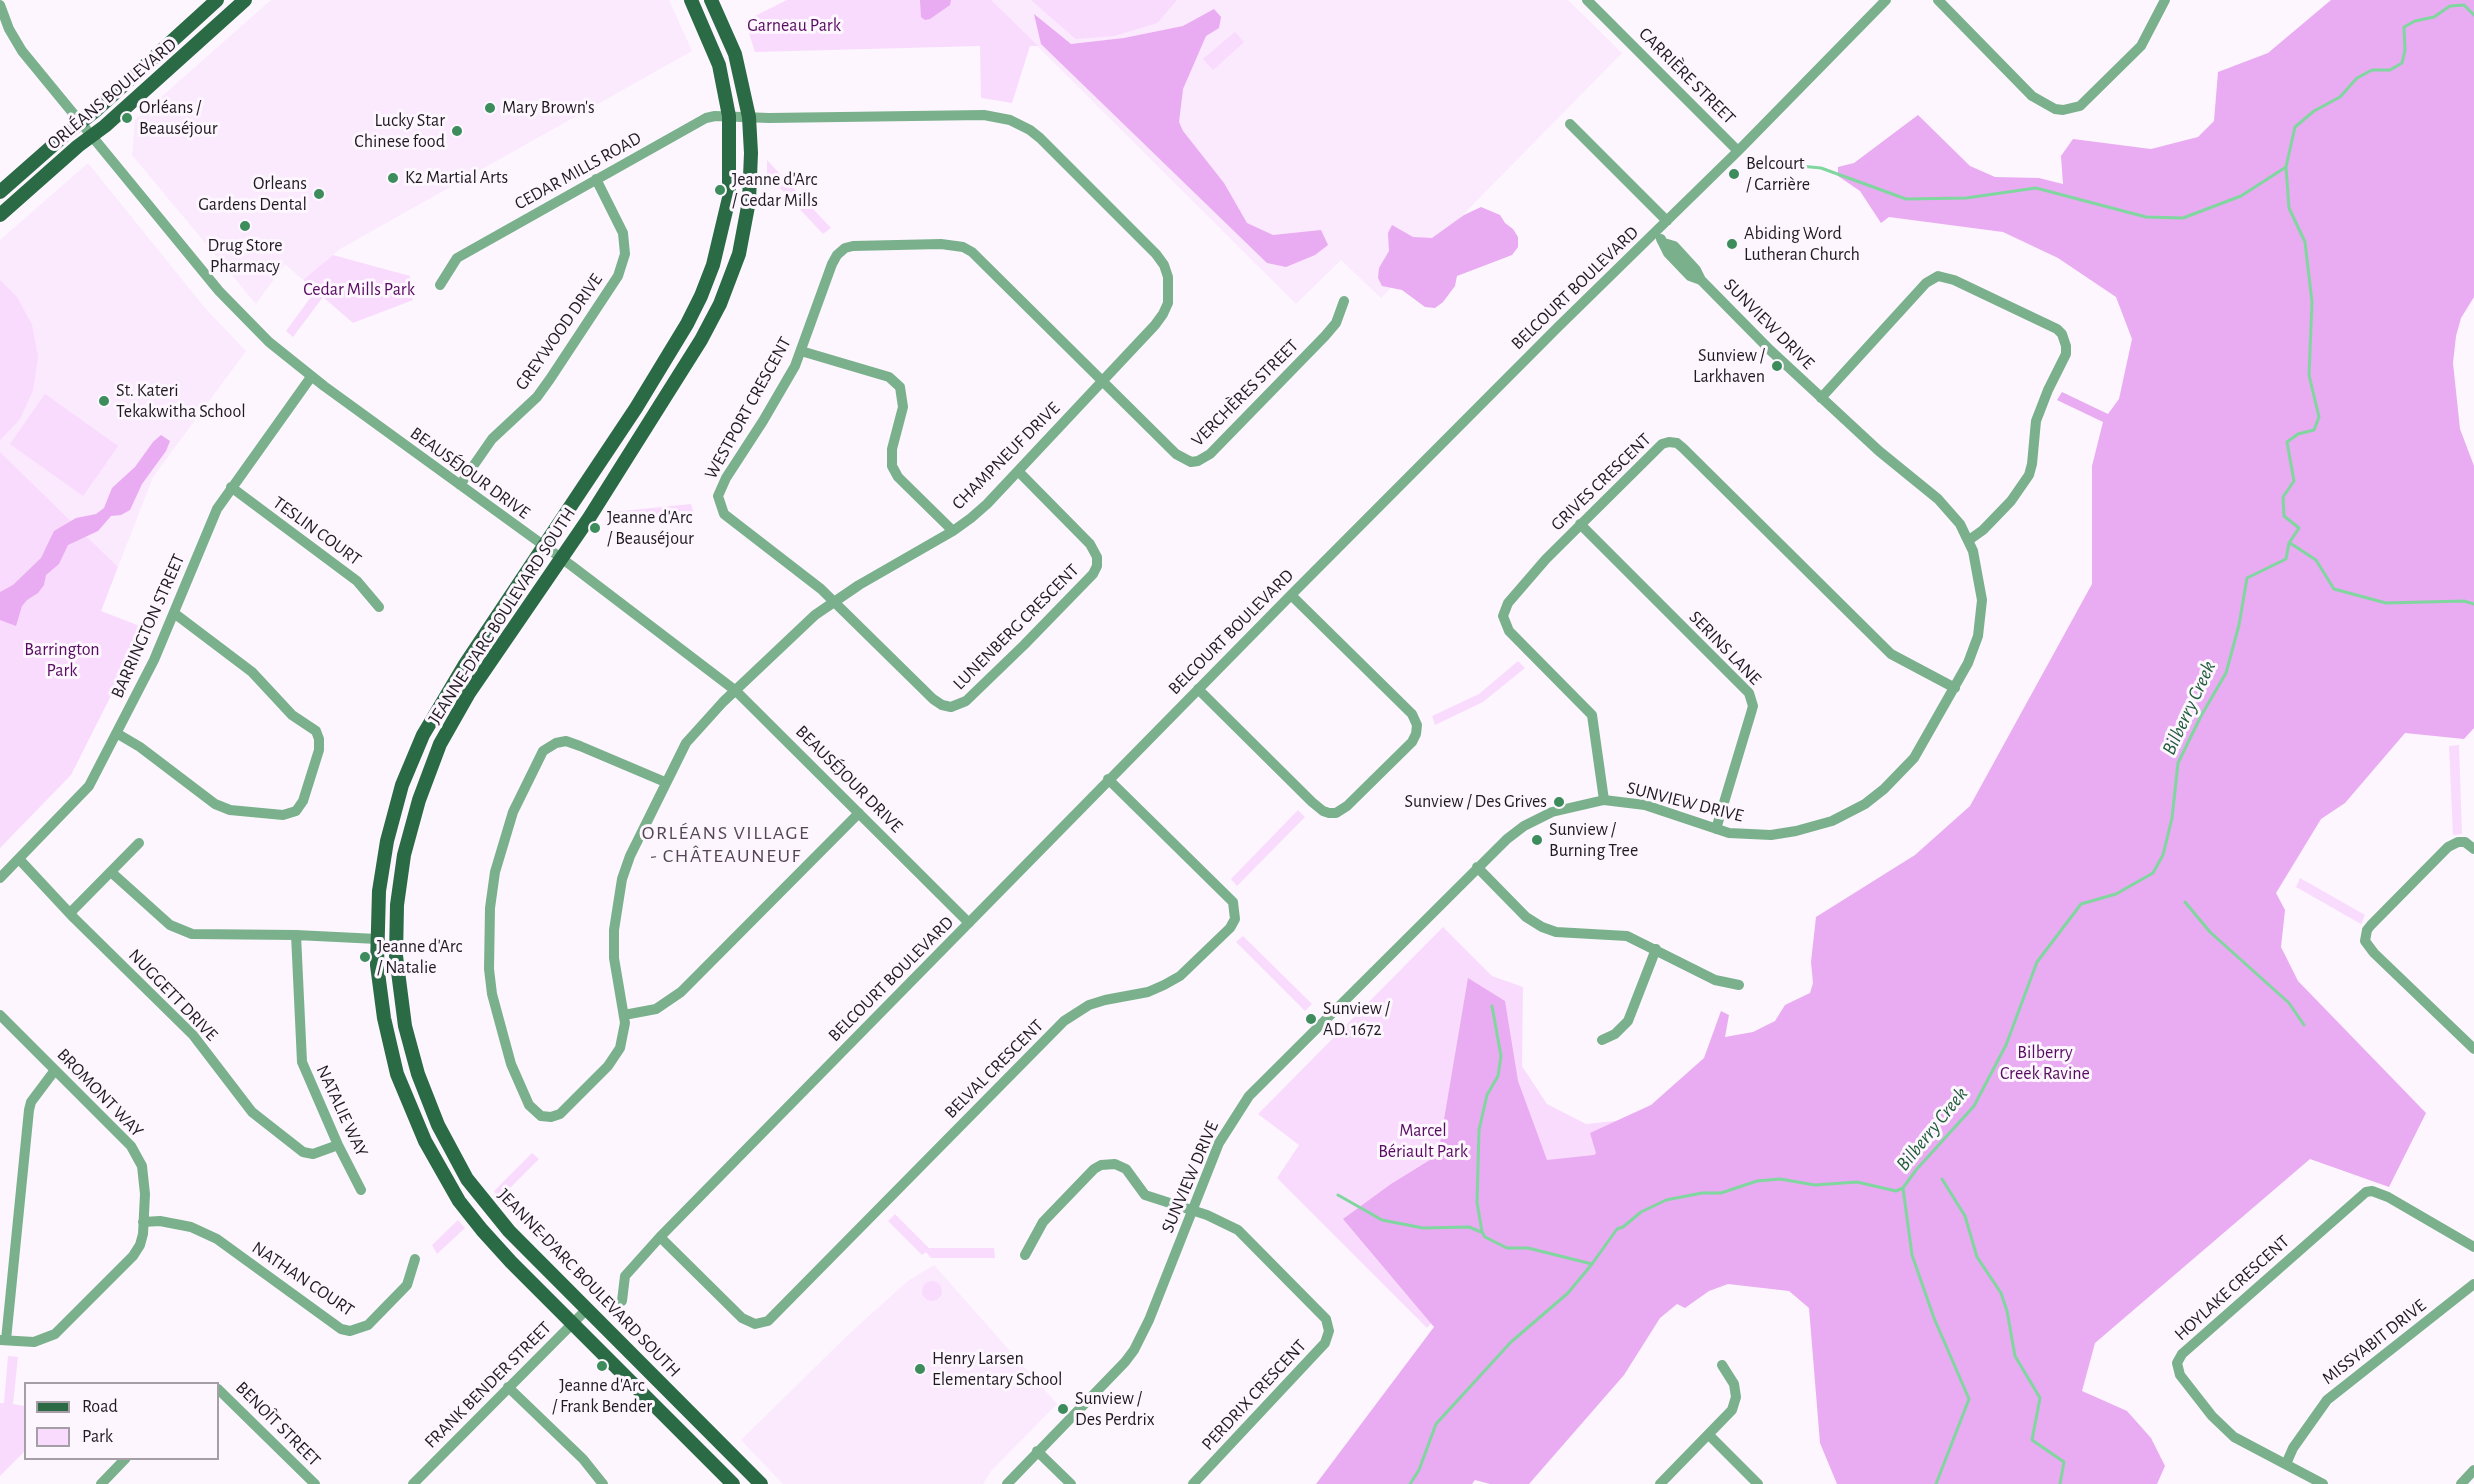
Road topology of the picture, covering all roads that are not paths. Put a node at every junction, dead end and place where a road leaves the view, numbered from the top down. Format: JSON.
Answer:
{"nodes":[{"id":1,"x":217,"y":0,"type":"edge"},
{"id":2,"x":245,"y":0,"type":"edge"},
{"id":3,"x":691,"y":0,"type":"edge"},
{"id":4,"x":711,"y":0,"type":"edge"},
{"id":5,"x":1587,"y":0,"type":"edge"},
{"id":6,"x":1886,"y":0,"type":"edge"},
{"id":7,"x":1938,"y":0,"type":"edge"},
{"id":8,"x":2165,"y":0,"type":"edge"},
{"id":9,"x":0,"y":5,"type":"edge"},
{"id":10,"x":729,"y":116,"type":"junction"},
{"id":11,"x":749,"y":117,"type":"junction"},
{"id":12,"x":80,"y":122,"type":"junction"},
{"id":13,"x":1570,"y":124,"type":"dead end"},
{"id":14,"x":91,"y":135,"type":"junction"},
{"id":15,"x":1738,"y":151,"type":"junction"},
{"id":16,"x":596,"y":180,"type":"junction"},
{"id":17,"x":0,"y":192,"type":"edge"},
{"id":18,"x":0,"y":215,"type":"edge"},
{"id":19,"x":1667,"y":221,"type":"junction"},
{"id":20,"x":1655,"y":233,"type":"junction"},
{"id":21,"x":440,"y":285,"type":"dead end"},
{"id":22,"x":1344,"y":301,"type":"dead end"},
{"id":23,"x":801,"y":351,"type":"junction"},
{"id":24,"x":311,"y":377,"type":"junction"},
{"id":25,"x":1102,"y":382,"type":"junction"},
{"id":26,"x":1821,"y":398,"type":"junction"},
{"id":27,"x":1018,"y":471,"type":"junction"},
{"id":28,"x":460,"y":485,"type":"junction"},
{"id":29,"x":231,"y":487,"type":"junction"},
{"id":30,"x":1580,"y":525,"type":"junction"},
{"id":31,"x":953,"y":531,"type":"junction"},
{"id":32,"x":1969,"y":540,"type":"junction"},
{"id":33,"x":543,"y":547,"type":"junction"},
{"id":34,"x":560,"y":558,"type":"junction"},
{"id":35,"x":1291,"y":595,"type":"junction"},
{"id":36,"x":834,"y":601,"type":"junction"},
{"id":37,"x":379,"y":607,"type":"dead end"},
{"id":38,"x":174,"y":613,"type":"junction"},
{"id":39,"x":1955,"y":688,"type":"junction"},
{"id":40,"x":1198,"y":689,"type":"junction"},
{"id":41,"x":736,"y":690,"type":"junction"},
{"id":42,"x":118,"y":734,"type":"junction"},
{"id":43,"x":1108,"y":779,"type":"junction"},
{"id":44,"x":665,"y":782,"type":"junction"},
{"id":45,"x":1604,"y":800,"type":"junction"},
{"id":46,"x":858,"y":813,"type":"junction"},
{"id":47,"x":1716,"y":829,"type":"junction"},
{"id":48,"x":139,"y":843,"type":"dead end"},
{"id":49,"x":2474,"y":849,"type":"edge"},
{"id":50,"x":19,"y":859,"type":"junction"},
{"id":51,"x":1477,"y":867,"type":"junction"},
{"id":52,"x":111,"y":872,"type":"junction"},
{"id":53,"x":0,"y":878,"type":"edge"},
{"id":54,"x":70,"y":913,"type":"junction"},
{"id":55,"x":969,"y":923,"type":"junction"},
{"id":56,"x":296,"y":935,"type":"junction"},
{"id":57,"x":377,"y":939,"type":"junction"},
{"id":58,"x":1656,"y":950,"type":"junction"},
{"id":59,"x":1739,"y":986,"type":"dead end"},
{"id":60,"x":0,"y":1015,"type":"edge"},
{"id":61,"x":624,"y":1015,"type":"junction"},
{"id":62,"x":1602,"y":1040,"type":"dead end"},
{"id":63,"x":2474,"y":1049,"type":"edge"},
{"id":64,"x":55,"y":1070,"type":"junction"},
{"id":65,"x":338,"y":1145,"type":"junction"},
{"id":66,"x":361,"y":1190,"type":"dead end"},
{"id":67,"x":1192,"y":1211,"type":"junction"},
{"id":68,"x":143,"y":1222,"type":"junction"},
{"id":69,"x":660,"y":1237,"type":"junction"},
{"id":70,"x":2474,"y":1246,"type":"edge"},
{"id":71,"x":1025,"y":1255,"type":"dead end"},
{"id":72,"x":416,"y":1259,"type":"dead end"},
{"id":73,"x":2474,"y":1284,"type":"edge"},
{"id":74,"x":622,"y":1301,"type":"dead end"},
{"id":75,"x":587,"y":1309,"type":"junction"},
{"id":76,"x":573,"y":1323,"type":"junction"},
{"id":77,"x":3,"y":1340,"type":"edge"},
{"id":78,"x":1722,"y":1365,"type":"dead end"},
{"id":79,"x":508,"y":1387,"type":"junction"},
{"id":80,"x":219,"y":1390,"type":"edge"},
{"id":81,"x":1709,"y":1435,"type":"junction"},
{"id":82,"x":1037,"y":1451,"type":"junction"},
{"id":83,"x":124,"y":1460,"type":"edge"},
{"id":84,"x":2286,"y":1464,"type":"junction"},
{"id":85,"x":2474,"y":1470,"type":"edge"},
{"id":86,"x":101,"y":1484,"type":"edge"},
{"id":87,"x":315,"y":1484,"type":"edge"},
{"id":88,"x":413,"y":1484,"type":"edge"},
{"id":89,"x":603,"y":1484,"type":"edge"},
{"id":90,"x":733,"y":1484,"type":"edge"},
{"id":91,"x":761,"y":1484,"type":"edge"},
{"id":92,"x":1006,"y":1484,"type":"edge"},
{"id":93,"x":1071,"y":1484,"type":"edge"},
{"id":94,"x":1193,"y":1484,"type":"edge"},
{"id":95,"x":1660,"y":1484,"type":"edge"},
{"id":96,"x":1758,"y":1484,"type":"edge"},
{"id":97,"x":2323,"y":1484,"type":"edge"},
{"id":98,"x":2461,"y":1484,"type":"edge"}],
"edges":[{"from":1,"to":12,"type":"main road","name":"ORLÉANS BOULEVARD"},
{"from":2,"to":14,"type":"main road","name":"ORLÉANS BOULEVARD"},
{"from":3,"to":10,"type":"main road","name":"JEANNE-D'ARC BOULEVARD SOUTH"},
{"from":4,"to":11,"type":"main road","name":"JEANNE-D'ARC BOULEVARD SOUTH"},
{"from":5,"to":15,"type":"street","name":"CARRIÈRE STREET"},
{"from":6,"to":15,"type":"street","name":"BELCOURT BOULEVARD"},
{"from":7,"to":8,"type":"street"},
{"from":9,"to":12,"type":"street","name":"BEAUSÉJOUR DRIVE"},
{"from":10,"to":11,"type":"street","name":"CEDAR MILLS ROAD"},
{"from":10,"to":16,"type":"street","name":"CEDAR MILLS ROAD"},
{"from":10,"to":33,"type":"main road","name":"JEANNE-D'ARC BOULEVARD SOUTH"},
{"from":11,"to":25,"type":"street","name":"CHAMPNEUF DRIVE"},
{"from":11,"to":34,"type":"main road","name":"JEANNE-D'ARC BOULEVARD SOUTH"},
{"from":12,"to":14,"type":"street","name":"BEAUSÉJOUR DRIVE"},
{"from":12,"to":17,"type":"main road","name":"ORLÉANS BOULEVARD"},
{"from":13,"to":19,"type":"street"},
{"from":14,"to":18,"type":"main road","name":"ORLÉANS BOULEVARD"},
{"from":14,"to":24,"type":"street","name":"BEAUSÉJOUR DRIVE"},
{"from":15,"to":19,"type":"street","name":"BELCOURT BOULEVARD"},
{"from":16,"to":21,"type":"street","name":"CEDAR MILLS ROAD"},
{"from":16,"to":28,"type":"street","name":"GREYWOOD DRIVE"},
{"from":19,"to":20,"type":"street","name":"BELCOURT BOULEVARD"},
{"from":20,"to":26,"type":"street","name":"SUNVIEW DRIVE"},
{"from":20,"to":35,"type":"street","name":"BELCOURT BOULEVARD"},
{"from":22,"to":25,"type":"street","name":"VERCHÈRES STREET"},
{"from":23,"to":25,"type":"street","name":"WESTPORT CRESCENT"},
{"from":23,"to":31,"type":"street"},
{"from":23,"to":36,"type":"street","name":"WESTPORT CRESCENT"},
{"from":24,"to":28,"type":"street","name":"BEAUSÉJOUR DRIVE"},
{"from":24,"to":29,"type":"street","name":"BARRINGTON STREET"},
{"from":25,"to":27,"type":"street","name":"CHAMPNEUF DRIVE"},
{"from":26,"to":32,"type":"street","name":"SUNVIEW DRIVE"},
{"from":26,"to":32,"type":"street"},
{"from":27,"to":31,"type":"street","name":"CHAMPNEUF DRIVE"},
{"from":27,"to":36,"type":"street","name":"LUNENBERG CRESCENT"},
{"from":28,"to":33,"type":"street","name":"BEAUSÉJOUR DRIVE"},
{"from":29,"to":37,"type":"street","name":"TESLIN COURT"},
{"from":29,"to":38,"type":"street","name":"BARRINGTON STREET"},
{"from":30,"to":39,"type":"street","name":"GRIVES CRESCENT"},
{"from":30,"to":45,"type":"street","name":"GRIVES CRESCENT"},
{"from":30,"to":47,"type":"street","name":"SERINS LANE"},
{"from":31,"to":36,"type":"street","name":"CHAMPNEUF DRIVE"},
{"from":32,"to":39,"type":"street","name":"SUNVIEW DRIVE"},
{"from":33,"to":34,"type":"street","name":"BEAUSÉJOUR DRIVE"},
{"from":33,"to":57,"type":"main road","name":"JEANNE-D'ARC BOULEVARD SOUTH"},
{"from":34,"to":41,"type":"street","name":"BEAUSÉJOUR DRIVE"},
{"from":34,"to":75,"type":"main road","name":"JEANNE-D'ARC BOULEVARD SOUTH"},
{"from":35,"to":40,"type":"street","name":"BELCOURT BOULEVARD"},
{"from":35,"to":40,"type":"street"},
{"from":36,"to":41,"type":"street","name":"CHAMPNEUF DRIVE"},
{"from":38,"to":42,"type":"street","name":"BARRINGTON STREET"},
{"from":38,"to":42,"type":"street"},
{"from":39,"to":47,"type":"street","name":"SUNVIEW DRIVE"},
{"from":40,"to":43,"type":"street","name":"BELCOURT BOULEVARD"},
{"from":41,"to":44,"type":"street","name":"CHAMPNEUF DRIVE"},
{"from":41,"to":46,"type":"street","name":"BEAUSÉJOUR DRIVE"},
{"from":42,"to":50,"type":"street","name":"BARRINGTON STREET"},
{"from":43,"to":55,"type":"street","name":"BELCOURT BOULEVARD"},
{"from":43,"to":69,"type":"street","name":"BELVAL CRESCENT"},
{"from":44,"to":61,"type":"street","name":"CHAMPNEUF DRIVE"},
{"from":44,"to":61,"type":"street","name":"CHAMPNEUF DRIVE"},
{"from":45,"to":47,"type":"street","name":"SUNVIEW DRIVE"},
{"from":45,"to":51,"type":"street","name":"SUNVIEW DRIVE"},
{"from":46,"to":55,"type":"street","name":"BEAUSÉJOUR DRIVE"},
{"from":46,"to":61,"type":"street"},
{"from":48,"to":52,"type":"street"},
{"from":49,"to":63,"type":"street"},
{"from":50,"to":53,"type":"street","name":"BARRINGTON STREET"},
{"from":50,"to":54,"type":"street","name":"NUGGETT DRIVE"},
{"from":51,"to":58,"type":"street"},
{"from":51,"to":67,"type":"street","name":"SUNVIEW DRIVE"},
{"from":52,"to":54,"type":"street"},
{"from":52,"to":56,"type":"street"},
{"from":54,"to":65,"type":"street","name":"NUGGETT DRIVE"},
{"from":55,"to":69,"type":"street","name":"BELCOURT BOULEVARD"},
{"from":56,"to":57,"type":"street"},
{"from":56,"to":65,"type":"street","name":"NATALIE WAY"},
{"from":57,"to":76,"type":"main road","name":"JEANNE-D'ARC BOULEVARD SOUTH"},
{"from":58,"to":59,"type":"street"},
{"from":58,"to":62,"type":"street"},
{"from":60,"to":64,"type":"street","name":"BROMONT WAY"},
{"from":64,"to":68,"type":"street","name":"BROMONT WAY"},
{"from":64,"to":77,"type":"street"},
{"from":65,"to":66,"type":"street","name":"NATALIE WAY"},
{"from":67,"to":71,"type":"street"},
{"from":67,"to":82,"type":"street","name":"SUNVIEW DRIVE"},
{"from":67,"to":94,"type":"street","name":"PERDRIX CRESCENT"},
{"from":68,"to":72,"type":"street","name":"NATHAN COURT"},
{"from":68,"to":77,"type":"street","name":"BROMONT WAY"},
{"from":69,"to":74,"type":"street","name":"BELCOURT BOULEVARD"},
{"from":70,"to":84,"type":"street","name":"HOYLAKE CRESCENT"},
{"from":73,"to":84,"type":"street","name":"MISSYABIT DRIVE"},
{"from":75,"to":76,"type":"street","name":"FRANK BENDER STREET"},
{"from":75,"to":91,"type":"main road","name":"JEANNE-D'ARC BOULEVARD SOUTH"},
{"from":76,"to":79,"type":"street","name":"FRANK BENDER STREET"},
{"from":76,"to":90,"type":"main road","name":"JEANNE-D'ARC BOULEVARD SOUTH"},
{"from":78,"to":81,"type":"street"},
{"from":79,"to":88,"type":"street","name":"FRANK BENDER STREET"},
{"from":79,"to":89,"type":"street"},
{"from":80,"to":87,"type":"street","name":"BENOÎT STREET"},
{"from":81,"to":95,"type":"street"},
{"from":81,"to":96,"type":"street"},
{"from":82,"to":92,"type":"street","name":"SUNVIEW DRIVE"},
{"from":82,"to":93,"type":"street"},
{"from":83,"to":86,"type":"street"},
{"from":84,"to":97,"type":"street","name":"HOYLAKE CRESCENT"},
{"from":85,"to":98,"type":"street"}]}
